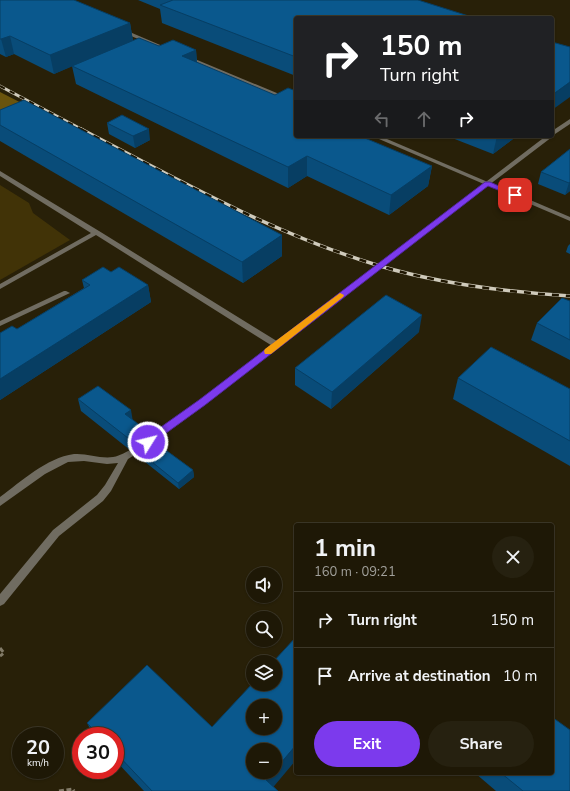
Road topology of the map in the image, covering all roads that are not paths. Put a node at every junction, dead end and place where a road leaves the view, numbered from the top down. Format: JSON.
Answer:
{"nodes":[{"id":1,"x":115,"y":27,"type":"edge"},
{"id":2,"x":173,"y":52,"type":"edge"},
{"id":3,"x":180,"y":54,"type":"edge"},
{"id":4,"x":294,"y":102,"type":"edge"},
{"id":5,"x":570,"y":121,"type":"edge"},
{"id":6,"x":554,"y":133,"type":"edge"},
{"id":7,"x":380,"y":138,"type":"edge"},
{"id":8,"x":547,"y":138,"type":"edge"},
{"id":9,"x":0,"y":173,"type":"edge"},
{"id":10,"x":488,"y":183,"type":"junction"},
{"id":11,"x":570,"y":219,"type":"edge"},
{"id":12,"x":97,"y":232,"type":"junction"},
{"id":13,"x":0,"y":287,"type":"edge"},
{"id":14,"x":66,"y":293,"type":"dead end"},
{"id":15,"x":0,"y":324,"type":"edge"},
{"id":16,"x":277,"y":345,"type":"junction"},
{"id":17,"x":148,"y":442,"type":"edge"},
{"id":18,"x":133,"y":452,"type":"edge"},
{"id":19,"x":124,"y":459,"type":"junction"},
{"id":20,"x":0,"y":502,"type":"edge"},
{"id":21,"x":0,"y":601,"type":"edge"}],
"edges":[{"from":1,"to":2,"type":"street"},
{"from":3,"to":4,"type":"street"},
{"from":5,"to":6,"type":"street"},
{"from":7,"to":10,"type":"street"},
{"from":8,"to":10,"type":"street"},
{"from":9,"to":12,"type":"street"},
{"from":10,"to":11,"type":"street"},
{"from":10,"to":16,"type":"street"},
{"from":12,"to":13,"type":"street"},
{"from":12,"to":16,"type":"street"},
{"from":14,"to":15,"type":"street"},
{"from":16,"to":17,"type":"street"},
{"from":18,"to":19,"type":"street"},
{"from":19,"to":20,"type":"street"},
{"from":19,"to":21,"type":"street"}]}
